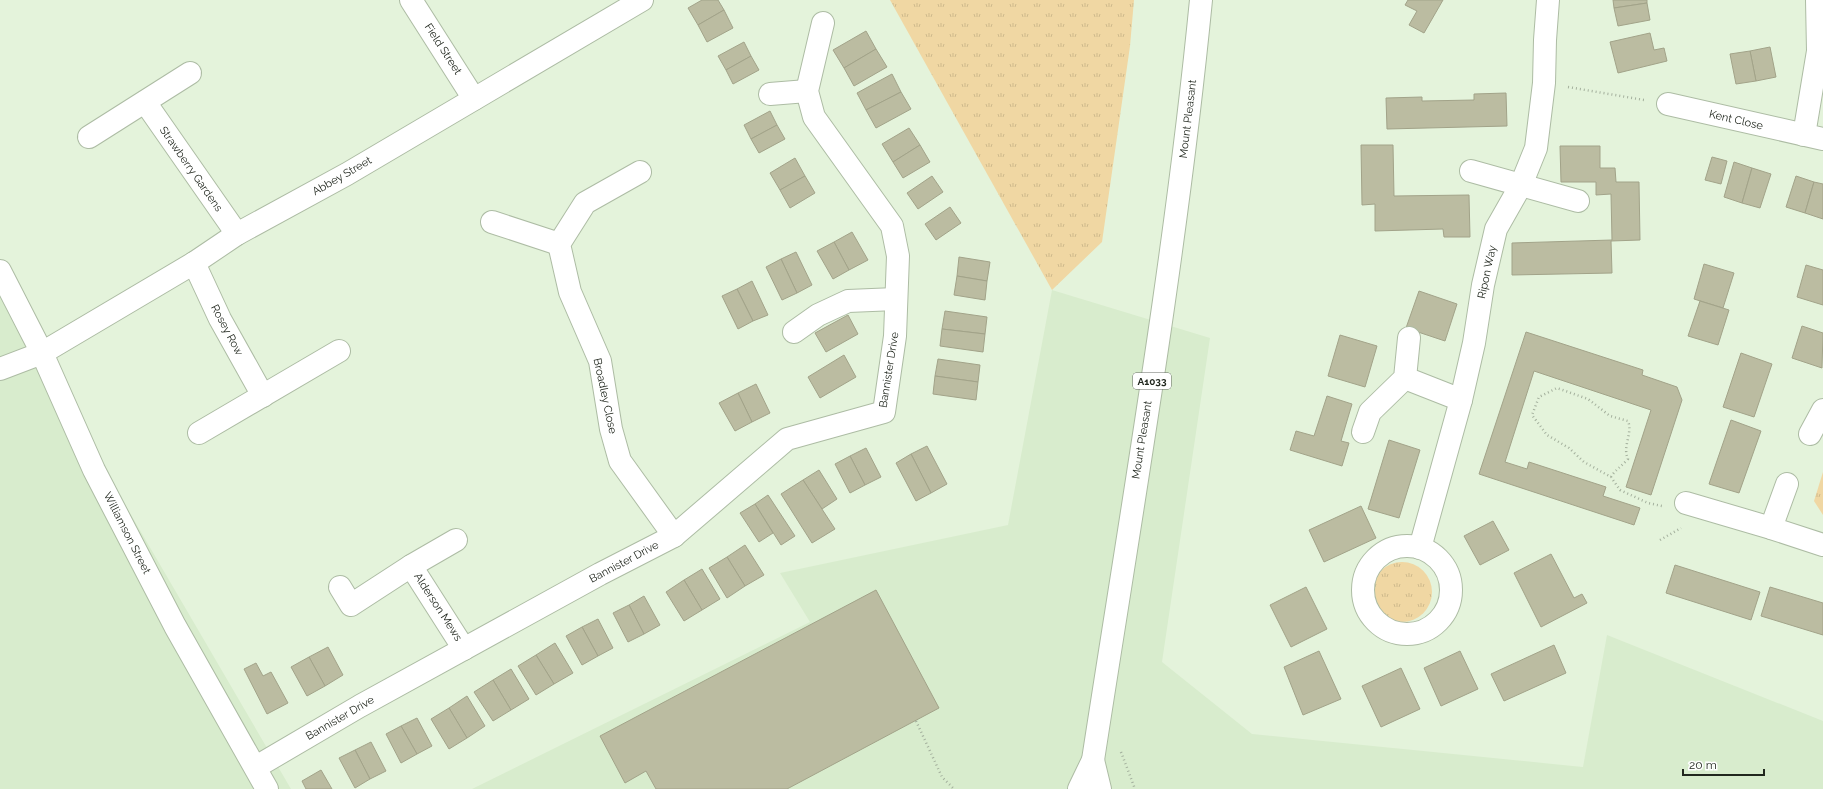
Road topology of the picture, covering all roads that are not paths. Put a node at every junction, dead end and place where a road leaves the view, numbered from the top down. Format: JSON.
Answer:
{"nodes":[{"id":1,"x":411,"y":0,"type":"edge"},
{"id":2,"x":642,"y":0,"type":"edge"},
{"id":3,"x":1201,"y":0,"type":"edge"},
{"id":4,"x":1548,"y":0,"type":"edge"},
{"id":5,"x":1817,"y":0,"type":"edge"},
{"id":6,"x":822,"y":23,"type":"dead end"},
{"id":7,"x":190,"y":73,"type":"dead end"},
{"id":8,"x":807,"y":91,"type":"junction"},
{"id":9,"x":770,"y":94,"type":"dead end"},
{"id":10,"x":474,"y":99,"type":"junction"},
{"id":11,"x":145,"y":102,"type":"junction"},
{"id":12,"x":1668,"y":104,"type":"road end"},
{"id":13,"x":90,"y":137,"type":"dead end"},
{"id":14,"x":1814,"y":137,"type":"edge"},
{"id":15,"x":1471,"y":170,"type":"dead end"},
{"id":16,"x":640,"y":172,"type":"dead end"},
{"id":17,"x":1521,"y":185,"type":"junction"},
{"id":18,"x":1578,"y":201,"type":"dead end"},
{"id":19,"x":492,"y":222,"type":"dead end"},
{"id":20,"x":237,"y":234,"type":"junction"},
{"id":21,"x":559,"y":244,"type":"junction"},
{"id":22,"x":194,"y":263,"type":"junction"},
{"id":23,"x":0,"y":271,"type":"edge"},
{"id":24,"x":896,"y":299,"type":"junction"},
{"id":25,"x":794,"y":332,"type":"dead end"},
{"id":26,"x":1409,"y":338,"type":"dead end"},
{"id":27,"x":339,"y":351,"type":"dead end"},
{"id":28,"x":42,"y":353,"type":"junction"},
{"id":29,"x":0,"y":369,"type":"edge"},
{"id":30,"x":1405,"y":378,"type":"junction"},
{"id":31,"x":263,"y":396,"type":"junction"},
{"id":32,"x":1461,"y":400,"type":"junction"},
{"id":33,"x":1823,"y":410,"type":"edge"},
{"id":34,"x":1363,"y":432,"type":"dead end"},
{"id":35,"x":199,"y":433,"type":"dead end"},
{"id":36,"x":1810,"y":434,"type":"dead end"},
{"id":37,"x":1787,"y":484,"type":"dead end"},
{"id":38,"x":1686,"y":503,"type":"dead end"},
{"id":39,"x":1771,"y":528,"type":"junction"},
{"id":40,"x":674,"y":536,"type":"junction"},
{"id":41,"x":456,"y":540,"type":"dead end"},
{"id":42,"x":1823,"y":545,"type":"edge"},
{"id":43,"x":1420,"y":548,"type":"junction"},
{"id":44,"x":411,"y":566,"type":"junction"},
{"id":45,"x":340,"y":587,"type":"dead end"},
{"id":46,"x":464,"y":649,"type":"junction"},
{"id":47,"x":1092,"y":760,"type":"junction"},
{"id":48,"x":256,"y":767,"type":"junction"},
{"id":49,"x":267,"y":789,"type":"edge"},
{"id":50,"x":1079,"y":789,"type":"edge"},
{"id":51,"x":1100,"y":789,"type":"edge"}],
"edges":[{"from":1,"to":10,"type":"main road","name":"Field Street"},
{"from":2,"to":10,"type":"main road","name":"Abbey Street"},
{"from":3,"to":47,"type":"main road","name":"Mount Pleasant","number":"A1033"},
{"from":4,"to":17,"type":"main road","name":"Ripon Way"},
{"from":5,"to":14,"type":"main road","name":"Kent Close"},
{"from":6,"to":8,"type":"main road","name":"Bannister Drive"},
{"from":7,"to":11,"type":"main road"},
{"from":8,"to":9,"type":"main road"},
{"from":8,"to":24,"type":"main road","name":"Bannister Drive"},
{"from":10,"to":20,"type":"main road","name":"Abbey Street"},
{"from":11,"to":13,"type":"main road"},
{"from":11,"to":20,"type":"main road","name":"Strawberry Gardens"},
{"from":12,"to":14,"type":"main road","name":"Kent Close"},
{"from":15,"to":17,"type":"main road"},
{"from":16,"to":21,"type":"main road"},
{"from":17,"to":18,"type":"main road"},
{"from":17,"to":32,"type":"main road","name":"Ripon Way"},
{"from":19,"to":21,"type":"main road"},
{"from":20,"to":22,"type":"main road","name":"Abbey Street"},
{"from":21,"to":40,"type":"main road","name":"Broadley Close"},
{"from":22,"to":28,"type":"main road","name":"Abbey Street"},
{"from":22,"to":31,"type":"main road","name":"Rosey Row"},
{"from":23,"to":28,"type":"main road","name":"Williamson Street"},
{"from":24,"to":25,"type":"main road"},
{"from":24,"to":40,"type":"main road","name":"Bannister Drive"},
{"from":26,"to":30,"type":"main road"},
{"from":27,"to":31,"type":"main road"},
{"from":28,"to":29,"type":"main road","name":"Abbey Street"},
{"from":28,"to":48,"type":"main road","name":"Williamson Street"},
{"from":30,"to":32,"type":"main road"},
{"from":30,"to":34,"type":"main road"},
{"from":31,"to":35,"type":"main road"},
{"from":32,"to":43,"type":"main road","name":"Ripon Way"},
{"from":33,"to":36,"type":"main road"},
{"from":37,"to":39,"type":"main road"},
{"from":38,"to":39,"type":"main road"},
{"from":39,"to":42,"type":"main road"},
{"from":40,"to":46,"type":"main road","name":"Bannister Drive"},
{"from":41,"to":44,"type":"main road","name":"Alderson Mews"},
{"from":43,"to":43,"type":"main road"},
{"from":44,"to":45,"type":"main road","name":"Alderson Mews"},
{"from":44,"to":46,"type":"main road","name":"Alderson Mews"},
{"from":46,"to":48,"type":"main road","name":"Bannister Drive"},
{"from":47,"to":50,"type":"main road","number":"A1033"},
{"from":47,"to":51,"type":"main road","number":"A1033"},
{"from":48,"to":49,"type":"main road","name":"Williamson Street"}]}
